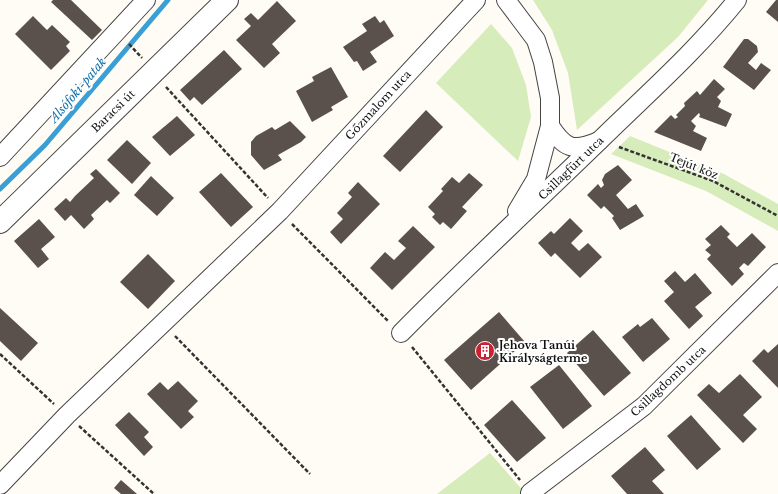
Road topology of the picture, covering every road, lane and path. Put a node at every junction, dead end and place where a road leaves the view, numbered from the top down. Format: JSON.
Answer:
{"nodes":[{"id":1,"x":146,"y":0,"type":"edge"},
{"id":2,"x":227,"y":0,"type":"edge"},
{"id":3,"x":476,"y":0,"type":"edge"},
{"id":4,"x":506,"y":0,"type":"edge"},
{"id":5,"x":737,"y":0,"type":"edge"},
{"id":6,"x":125,"y":40,"type":"dead end"},
{"id":7,"x":137,"y":54,"type":"dead end"},
{"id":8,"x":166,"y":87,"type":"dead end"},
{"id":9,"x":550,"y":126,"type":"junction"},
{"id":10,"x":599,"y":141,"type":"junction"},
{"id":11,"x":0,"y":157,"type":"edge"},
{"id":12,"x":280,"y":211,"type":"junction"},
{"id":13,"x":778,"y":216,"type":"edge"},
{"id":14,"x":0,"y":222,"type":"edge"},
{"id":15,"x":504,"y":230,"type":"junction"},
{"id":16,"x":778,"y":273,"type":"edge"},
{"id":17,"x":162,"y":322,"type":"junction"},
{"id":18,"x":401,"y":333,"type":"junction"},
{"id":19,"x":0,"y":354,"type":"edge"},
{"id":20,"x":67,"y":415,"type":"junction"},
{"id":21,"x":310,"y":474,"type":"dead end"},
{"id":22,"x":0,"y":484,"type":"edge"},
{"id":23,"x":530,"y":493,"type":"edge"},
{"id":24,"x":154,"y":494,"type":"edge"}],
"edges":[{"from":1,"to":11,"type":"street"},
{"from":2,"to":14,"type":"street","name":"Baracsi út"},
{"from":3,"to":12,"type":"street","name":"Gőzmalom utca"},
{"from":4,"to":9,"type":"street"},
{"from":5,"to":10,"type":"street","name":"Csillagfürt utca"},
{"from":6,"to":7,"type":"path"},
{"from":8,"to":12,"type":"path"},
{"from":9,"to":10,"type":"street"},
{"from":9,"to":15,"type":"street"},
{"from":10,"to":13,"type":"path","name":"Tejút köz"},
{"from":10,"to":15,"type":"street","name":"Csillagfürt utca"},
{"from":12,"to":17,"type":"street","name":"Gőzmalom utca"},
{"from":12,"to":18,"type":"path"},
{"from":15,"to":18,"type":"street","name":"Csillagfürt utca"},
{"from":16,"to":23,"type":"street","name":"Csillagdomb utca"},
{"from":17,"to":20,"type":"street","name":"Gőzmalom utca"},
{"from":17,"to":21,"type":"path"},
{"from":18,"to":23,"type":"path"},
{"from":19,"to":20,"type":"path"},
{"from":20,"to":22,"type":"street","name":"Gőzmalom utca"},
{"from":20,"to":24,"type":"path"}]}
